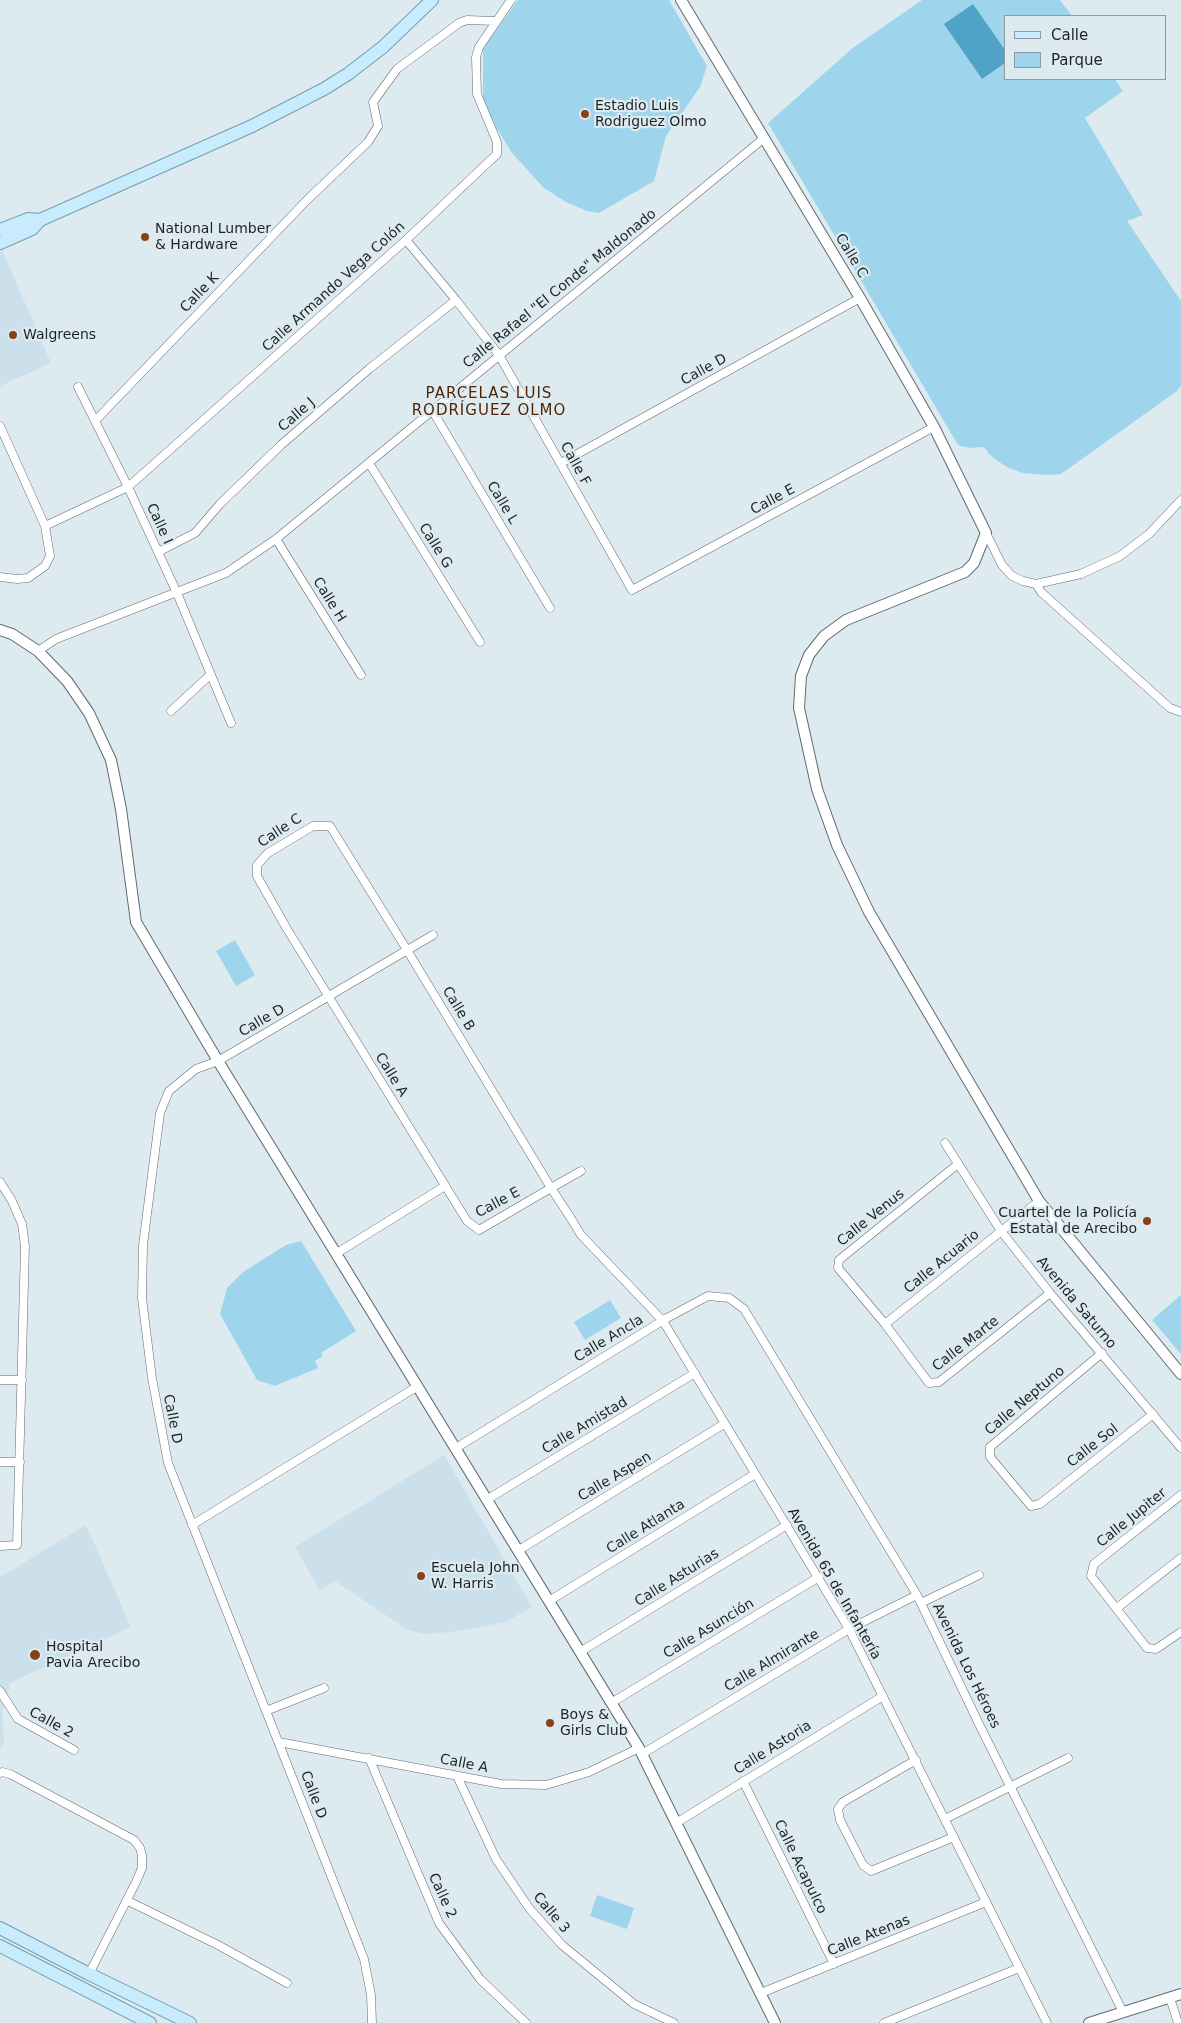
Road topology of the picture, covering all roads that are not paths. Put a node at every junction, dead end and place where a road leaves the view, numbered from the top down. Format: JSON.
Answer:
{"nodes":[{"id":1,"x":432,"y":0,"type":"edge"},
{"id":2,"x":511,"y":0,"type":"edge"},
{"id":3,"x":681,"y":0,"type":"edge"},
{"id":4,"x":495,"y":21,"type":"junction"},
{"id":5,"x":763,"y":139,"type":"junction"},
{"id":6,"x":40,"y":220,"type":"junction"},
{"id":7,"x":0,"y":230,"type":"edge"},
{"id":8,"x":406,"y":240,"type":"junction"},
{"id":9,"x":0,"y":243,"type":"edge"},
{"id":10,"x":860,"y":298,"type":"junction"},
{"id":11,"x":456,"y":300,"type":"junction"},
{"id":12,"x":499,"y":355,"type":"junction"},
{"id":13,"x":78,"y":387,"type":"dead end"},
{"id":14,"x":432,"y":410,"type":"junction"},
{"id":15,"x":95,"y":421,"type":"junction"},
{"id":16,"x":0,"y":426,"type":"edge"},
{"id":17,"x":934,"y":427,"type":"junction"},
{"id":18,"x":369,"y":463,"type":"junction"},
{"id":19,"x":561,"y":463,"type":"junction"},
{"id":20,"x":128,"y":487,"type":"junction"},
{"id":21,"x":1181,"y":500,"type":"edge"},
{"id":22,"x":45,"y":526,"type":"junction"},
{"id":23,"x":986,"y":533,"type":"junction"},
{"id":24,"x":276,"y":539,"type":"junction"},
{"id":25,"x":158,"y":552,"type":"junction"},
{"id":26,"x":0,"y":577,"type":"edge"},
{"id":27,"x":628,"y":584,"type":"joint"},
{"id":28,"x":1036,"y":584,"type":"junction"},
{"id":29,"x":177,"y":593,"type":"junction"},
{"id":30,"x":550,"y":608,"type":"dead end"},
{"id":31,"x":0,"y":630,"type":"edge"},
{"id":32,"x":480,"y":642,"type":"dead end"},
{"id":33,"x":38,"y":651,"type":"junction"},
{"id":34,"x":210,"y":675,"type":"junction"},
{"id":35,"x":361,"y":675,"type":"dead end"},
{"id":36,"x":171,"y":711,"type":"dead end"},
{"id":37,"x":1181,"y":712,"type":"edge"},
{"id":38,"x":231,"y":723,"type":"dead end"},
{"id":39,"x":341,"y":844,"type":"joint"},
{"id":40,"x":257,"y":865,"type":"joint"},
{"id":41,"x":432,"y":936,"type":"dead end"},
{"id":42,"x":407,"y":950,"type":"junction"},
{"id":43,"x":329,"y":997,"type":"junction"},
{"id":44,"x":218,"y":1061,"type":"junction"},
{"id":45,"x":945,"y":1143,"type":"dead end"},
{"id":46,"x":958,"y":1164,"type":"junction"},
{"id":47,"x":581,"y":1171,"type":"dead end"},
{"id":48,"x":0,"y":1182,"type":"edge"},
{"id":49,"x":445,"y":1186,"type":"junction"},
{"id":50,"x":551,"y":1188,"type":"junction"},
{"id":51,"x":1038,"y":1201,"type":"junction"},
{"id":52,"x":1001,"y":1231,"type":"junction"},
{"id":53,"x":337,"y":1253,"type":"junction"},
{"id":54,"x":1050,"y":1293,"type":"junction"},
{"id":55,"x":662,"y":1321,"type":"junction"},
{"id":56,"x":886,"y":1324,"type":"junction"},
{"id":57,"x":765,"y":1343,"type":"joint"},
{"id":58,"x":1102,"y":1353,"type":"junction"},
{"id":59,"x":694,"y":1373,"type":"junction"},
{"id":60,"x":1181,"y":1374,"type":"edge"},
{"id":61,"x":0,"y":1380,"type":"edge"},
{"id":62,"x":22,"y":1380,"type":"junction"},
{"id":63,"x":418,"y":1386,"type":"junction"},
{"id":64,"x":1153,"y":1414,"type":"junction"},
{"id":65,"x":724,"y":1424,"type":"junction"},
{"id":66,"x":456,"y":1448,"type":"junction"},
{"id":67,"x":1181,"y":1448,"type":"edge"},
{"id":68,"x":0,"y":1462,"type":"edge"},
{"id":69,"x":20,"y":1462,"type":"junction"},
{"id":70,"x":755,"y":1474,"type":"junction"},
{"id":71,"x":1181,"y":1495,"type":"edge"},
{"id":72,"x":1048,"y":1498,"type":"joint"},
{"id":73,"x":488,"y":1499,"type":"junction"},
{"id":74,"x":192,"y":1525,"type":"junction"},
{"id":75,"x":787,"y":1525,"type":"junction"},
{"id":76,"x":0,"y":1546,"type":"edge"},
{"id":77,"x":518,"y":1550,"type":"junction"},
{"id":78,"x":1181,"y":1558,"type":"edge"},
{"id":79,"x":979,"y":1575,"type":"dead end"},
{"id":80,"x":818,"y":1577,"type":"junction"},
{"id":81,"x":917,"y":1595,"type":"junction"},
{"id":82,"x":549,"y":1601,"type":"junction"},
{"id":83,"x":921,"y":1603,"type":"junction"},
{"id":84,"x":1117,"y":1608,"type":"junction"},
{"id":85,"x":849,"y":1629,"type":"junction"},
{"id":86,"x":1181,"y":1632,"type":"edge"},
{"id":87,"x":580,"y":1652,"type":"junction"},
{"id":88,"x":324,"y":1688,"type":"dead end"},
{"id":89,"x":0,"y":1691,"type":"edge"},
{"id":90,"x":883,"y":1696,"type":"junction"},
{"id":91,"x":611,"y":1703,"type":"junction"},
{"id":92,"x":266,"y":1711,"type":"junction"},
{"id":93,"x":279,"y":1742,"type":"junction"},
{"id":94,"x":74,"y":1750,"type":"dead end"},
{"id":95,"x":640,"y":1751,"type":"junction"},
{"id":96,"x":369,"y":1758,"type":"junction"},
{"id":97,"x":1068,"y":1758,"type":"dead end"},
{"id":98,"x":916,"y":1760,"type":"junction"},
{"id":99,"x":0,"y":1773,"type":"edge"},
{"id":100,"x":457,"y":1776,"type":"junction"},
{"id":101,"x":743,"y":1781,"type":"junction"},
{"id":102,"x":1011,"y":1786,"type":"junction"},
{"id":103,"x":945,"y":1818,"type":"junction"},
{"id":104,"x":676,"y":1823,"type":"junction"},
{"id":105,"x":954,"y":1837,"type":"junction"},
{"id":106,"x":128,"y":1901,"type":"junction"},
{"id":107,"x":986,"y":1902,"type":"junction"},
{"id":108,"x":0,"y":1928,"type":"edge"},
{"id":109,"x":0,"y":1946,"type":"edge"},
{"id":110,"x":834,"y":1964,"type":"junction"},
{"id":111,"x":1019,"y":1968,"type":"junction"},
{"id":112,"x":89,"y":1974,"type":"junction"},
{"id":113,"x":287,"y":1983,"type":"dead end"},
{"id":114,"x":761,"y":1993,"type":"junction"},
{"id":115,"x":1181,"y":1994,"type":"edge"},
{"id":116,"x":1170,"y":1998,"type":"junction"},
{"id":117,"x":1123,"y":2012,"type":"junction"},
{"id":118,"x":1178,"y":2018,"type":"edge"},
{"id":119,"x":150,"y":2023,"type":"edge"},
{"id":120,"x":190,"y":2023,"type":"edge"},
{"id":121,"x":372,"y":2023,"type":"edge"},
{"id":122,"x":526,"y":2023,"type":"edge"},
{"id":123,"x":674,"y":2023,"type":"edge"},
{"id":124,"x":775,"y":2023,"type":"edge"},
{"id":125,"x":884,"y":2023,"type":"edge"},
{"id":126,"x":1047,"y":2023,"type":"edge"},
{"id":127,"x":1089,"y":2023,"type":"edge"}],
"edges":[{"from":1,"to":6,"type":"main road"},
{"from":2,"to":4,"type":"street","name":"Calle Armando Vega Colón"},
{"from":3,"to":5,"type":"street","name":"Calle C"},
{"from":4,"to":8,"type":"street","name":"Calle Armando Vega Colón"},
{"from":4,"to":15,"type":"street","name":"Calle K"},
{"from":5,"to":10,"type":"street","name":"Calle C"},
{"from":5,"to":12,"type":"street","name":"Calle Rafael \"El Conde\" Maldonado"},
{"from":6,"to":7,"type":"main road"},
{"from":6,"to":9,"type":"main road"},
{"from":8,"to":11,"type":"street","name":"Calle F"},
{"from":8,"to":20,"type":"street","name":"Calle Armando Vega Colón"},
{"from":10,"to":17,"type":"street","name":"Calle C"},
{"from":10,"to":19,"type":"street","name":"Calle D"},
{"from":11,"to":12,"type":"street","name":"Calle F"},
{"from":11,"to":25,"type":"street","name":"Calle J"},
{"from":12,"to":14,"type":"street","name":"Calle Rafael \"El Conde\" Maldonado"},
{"from":12,"to":19,"type":"street","name":"Calle F"},
{"from":13,"to":15,"type":"street","name":"Calle I"},
{"from":14,"to":18,"type":"street","name":"Calle Rafael \"El Conde\" Maldonado"},
{"from":14,"to":30,"type":"street","name":"Calle L"},
{"from":15,"to":20,"type":"street","name":"Calle I"},
{"from":16,"to":22,"type":"street"},
{"from":17,"to":23,"type":"street","name":"Calle C"},
{"from":17,"to":27,"type":"street","name":"Calle E"},
{"from":18,"to":24,"type":"street","name":"Calle Rafael \"El Conde\" Maldonado"},
{"from":18,"to":32,"type":"street","name":"Calle G"},
{"from":19,"to":27,"type":"street","name":"Calle F"},
{"from":20,"to":22,"type":"street","name":"Calle Armando Vega Colón"},
{"from":20,"to":25,"type":"street","name":"Calle I"},
{"from":21,"to":28,"type":"street"},
{"from":22,"to":26,"type":"street"},
{"from":23,"to":28,"type":"street"},
{"from":23,"to":51,"type":"street"},
{"from":24,"to":29,"type":"street","name":"Calle Rafael \"El Conde\" Maldonado"},
{"from":24,"to":35,"type":"street","name":"Calle H"},
{"from":25,"to":29,"type":"street","name":"Calle I"},
{"from":28,"to":37,"type":"street"},
{"from":29,"to":33,"type":"street","name":"Calle Rafael \"El Conde\" Maldonado"},
{"from":29,"to":34,"type":"street","name":"Calle I"},
{"from":31,"to":33,"type":"street"},
{"from":33,"to":44,"type":"street"},
{"from":34,"to":36,"type":"street"},
{"from":34,"to":38,"type":"street","name":"Calle I"},
{"from":39,"to":40,"type":"street","name":"Calle C"},
{"from":39,"to":42,"type":"street","name":"Calle B"},
{"from":40,"to":43,"type":"street","name":"Calle A"},
{"from":41,"to":42,"type":"street","name":"Calle D"},
{"from":42,"to":43,"type":"street","name":"Calle D"},
{"from":42,"to":50,"type":"street","name":"Calle B"},
{"from":43,"to":44,"type":"street","name":"Calle D"},
{"from":43,"to":49,"type":"street","name":"Calle A"},
{"from":44,"to":53,"type":"street"},
{"from":44,"to":74,"type":"street","name":"Calle D"},
{"from":45,"to":46,"type":"street","name":"Avenida Saturno"},
{"from":46,"to":52,"type":"street","name":"Avenida Saturno"},
{"from":46,"to":56,"type":"street","name":"Calle Venus"},
{"from":47,"to":50,"type":"street"},
{"from":48,"to":62,"type":"street"},
{"from":49,"to":50,"type":"street","name":"Calle E"},
{"from":49,"to":53,"type":"street"},
{"from":50,"to":55,"type":"street","name":"Avenida 65 de Infantería"},
{"from":51,"to":52,"type":"street","name":"Calle Acuario"},
{"from":51,"to":60,"type":"street"},
{"from":52,"to":54,"type":"street","name":"Avenida Saturno"},
{"from":52,"to":56,"type":"street","name":"Calle Acuario"},
{"from":53,"to":63,"type":"street"},
{"from":54,"to":56,"type":"street","name":"Calle Marte"},
{"from":54,"to":58,"type":"street","name":"Avenida Saturno"},
{"from":55,"to":57,"type":"street","name":"Calle Ancla"},
{"from":55,"to":59,"type":"street","name":"Avenida 65 de Infantería"},
{"from":55,"to":66,"type":"street","name":"Calle Ancla"},
{"from":57,"to":81,"type":"street","name":"Avenida Los Héroes"},
{"from":58,"to":64,"type":"street","name":"Avenida Saturno"},
{"from":58,"to":72,"type":"street","name":"Calle Neptuno"},
{"from":59,"to":65,"type":"street","name":"Avenida 65 de Infantería"},
{"from":59,"to":73,"type":"street","name":"Calle Amistad"},
{"from":61,"to":62,"type":"street"},
{"from":62,"to":69,"type":"street"},
{"from":63,"to":66,"type":"street"},
{"from":63,"to":74,"type":"street"},
{"from":64,"to":67,"type":"street","name":"Avenida Saturno"},
{"from":64,"to":72,"type":"street","name":"Calle Sol"},
{"from":65,"to":70,"type":"street","name":"Avenida 65 de Infantería"},
{"from":65,"to":77,"type":"street","name":"Calle Aspen"},
{"from":66,"to":73,"type":"street"},
{"from":68,"to":69,"type":"street"},
{"from":69,"to":76,"type":"street"},
{"from":70,"to":75,"type":"street","name":"Avenida 65 de Infantería"},
{"from":70,"to":82,"type":"street","name":"Calle Atlanta"},
{"from":71,"to":84,"type":"street","name":"Calle Jupiter"},
{"from":73,"to":77,"type":"street"},
{"from":74,"to":92,"type":"street","name":"Calle D"},
{"from":75,"to":80,"type":"street","name":"Avenida 65 de Infantería"},
{"from":75,"to":87,"type":"street","name":"Calle Asturias"},
{"from":77,"to":82,"type":"street"},
{"from":78,"to":84,"type":"street"},
{"from":79,"to":83,"type":"street"},
{"from":80,"to":85,"type":"street","name":"Avenida 65 de Infantería"},
{"from":80,"to":91,"type":"street","name":"Calle Asunción"},
{"from":81,"to":83,"type":"street","name":"Avenida Los Héroes"},
{"from":81,"to":85,"type":"street","name":"Calle Almirante"},
{"from":82,"to":87,"type":"street"},
{"from":83,"to":102,"type":"street","name":"Avenida Los Héroes"},
{"from":84,"to":86,"type":"street"},
{"from":85,"to":90,"type":"street","name":"Avenida 65 de Infantería"},
{"from":85,"to":95,"type":"street","name":"Calle Almirante"},
{"from":87,"to":91,"type":"street"},
{"from":88,"to":92,"type":"street"},
{"from":89,"to":94,"type":"street","name":"Calle 2"},
{"from":90,"to":98,"type":"street","name":"Avenida 65 de Infantería"},
{"from":90,"to":101,"type":"street","name":"Calle Astoria"},
{"from":91,"to":95,"type":"street"},
{"from":92,"to":93,"type":"street","name":"Calle D"},
{"from":93,"to":96,"type":"street","name":"Calle A"},
{"from":93,"to":121,"type":"street","name":"Calle D"},
{"from":95,"to":100,"type":"street","name":"Calle A"},
{"from":95,"to":104,"type":"street"},
{"from":96,"to":100,"type":"street","name":"Calle A"},
{"from":96,"to":122,"type":"street","name":"Calle 2"},
{"from":97,"to":102,"type":"street"},
{"from":98,"to":103,"type":"street","name":"Avenida 65 de Infantería"},
{"from":98,"to":105,"type":"street"},
{"from":99,"to":106,"type":"street"},
{"from":100,"to":123,"type":"street","name":"Calle 3"},
{"from":101,"to":104,"type":"street","name":"Calle Astoria"},
{"from":101,"to":110,"type":"street","name":"Calle Acapulco"},
{"from":102,"to":103,"type":"street"},
{"from":102,"to":117,"type":"street","name":"Avenida Los Héroes"},
{"from":103,"to":105,"type":"street","name":"Avenida 65 de Infantería"},
{"from":104,"to":114,"type":"street"},
{"from":105,"to":107,"type":"street","name":"Avenida 65 de Infantería"},
{"from":106,"to":112,"type":"street"},
{"from":106,"to":113,"type":"street"},
{"from":107,"to":110,"type":"street","name":"Calle Atenas"},
{"from":107,"to":111,"type":"street","name":"Avenida 65 de Infantería"},
{"from":108,"to":112,"type":"main road"},
{"from":109,"to":119,"type":"main road"},
{"from":110,"to":114,"type":"street","name":"Calle Atenas"},
{"from":111,"to":125,"type":"street"},
{"from":111,"to":126,"type":"street","name":"Avenida 65 de Infantería"},
{"from":112,"to":120,"type":"main road"},
{"from":114,"to":124,"type":"street"},
{"from":115,"to":116,"type":"street"},
{"from":116,"to":117,"type":"street"},
{"from":116,"to":118,"type":"street"},
{"from":117,"to":127,"type":"street"}]}
